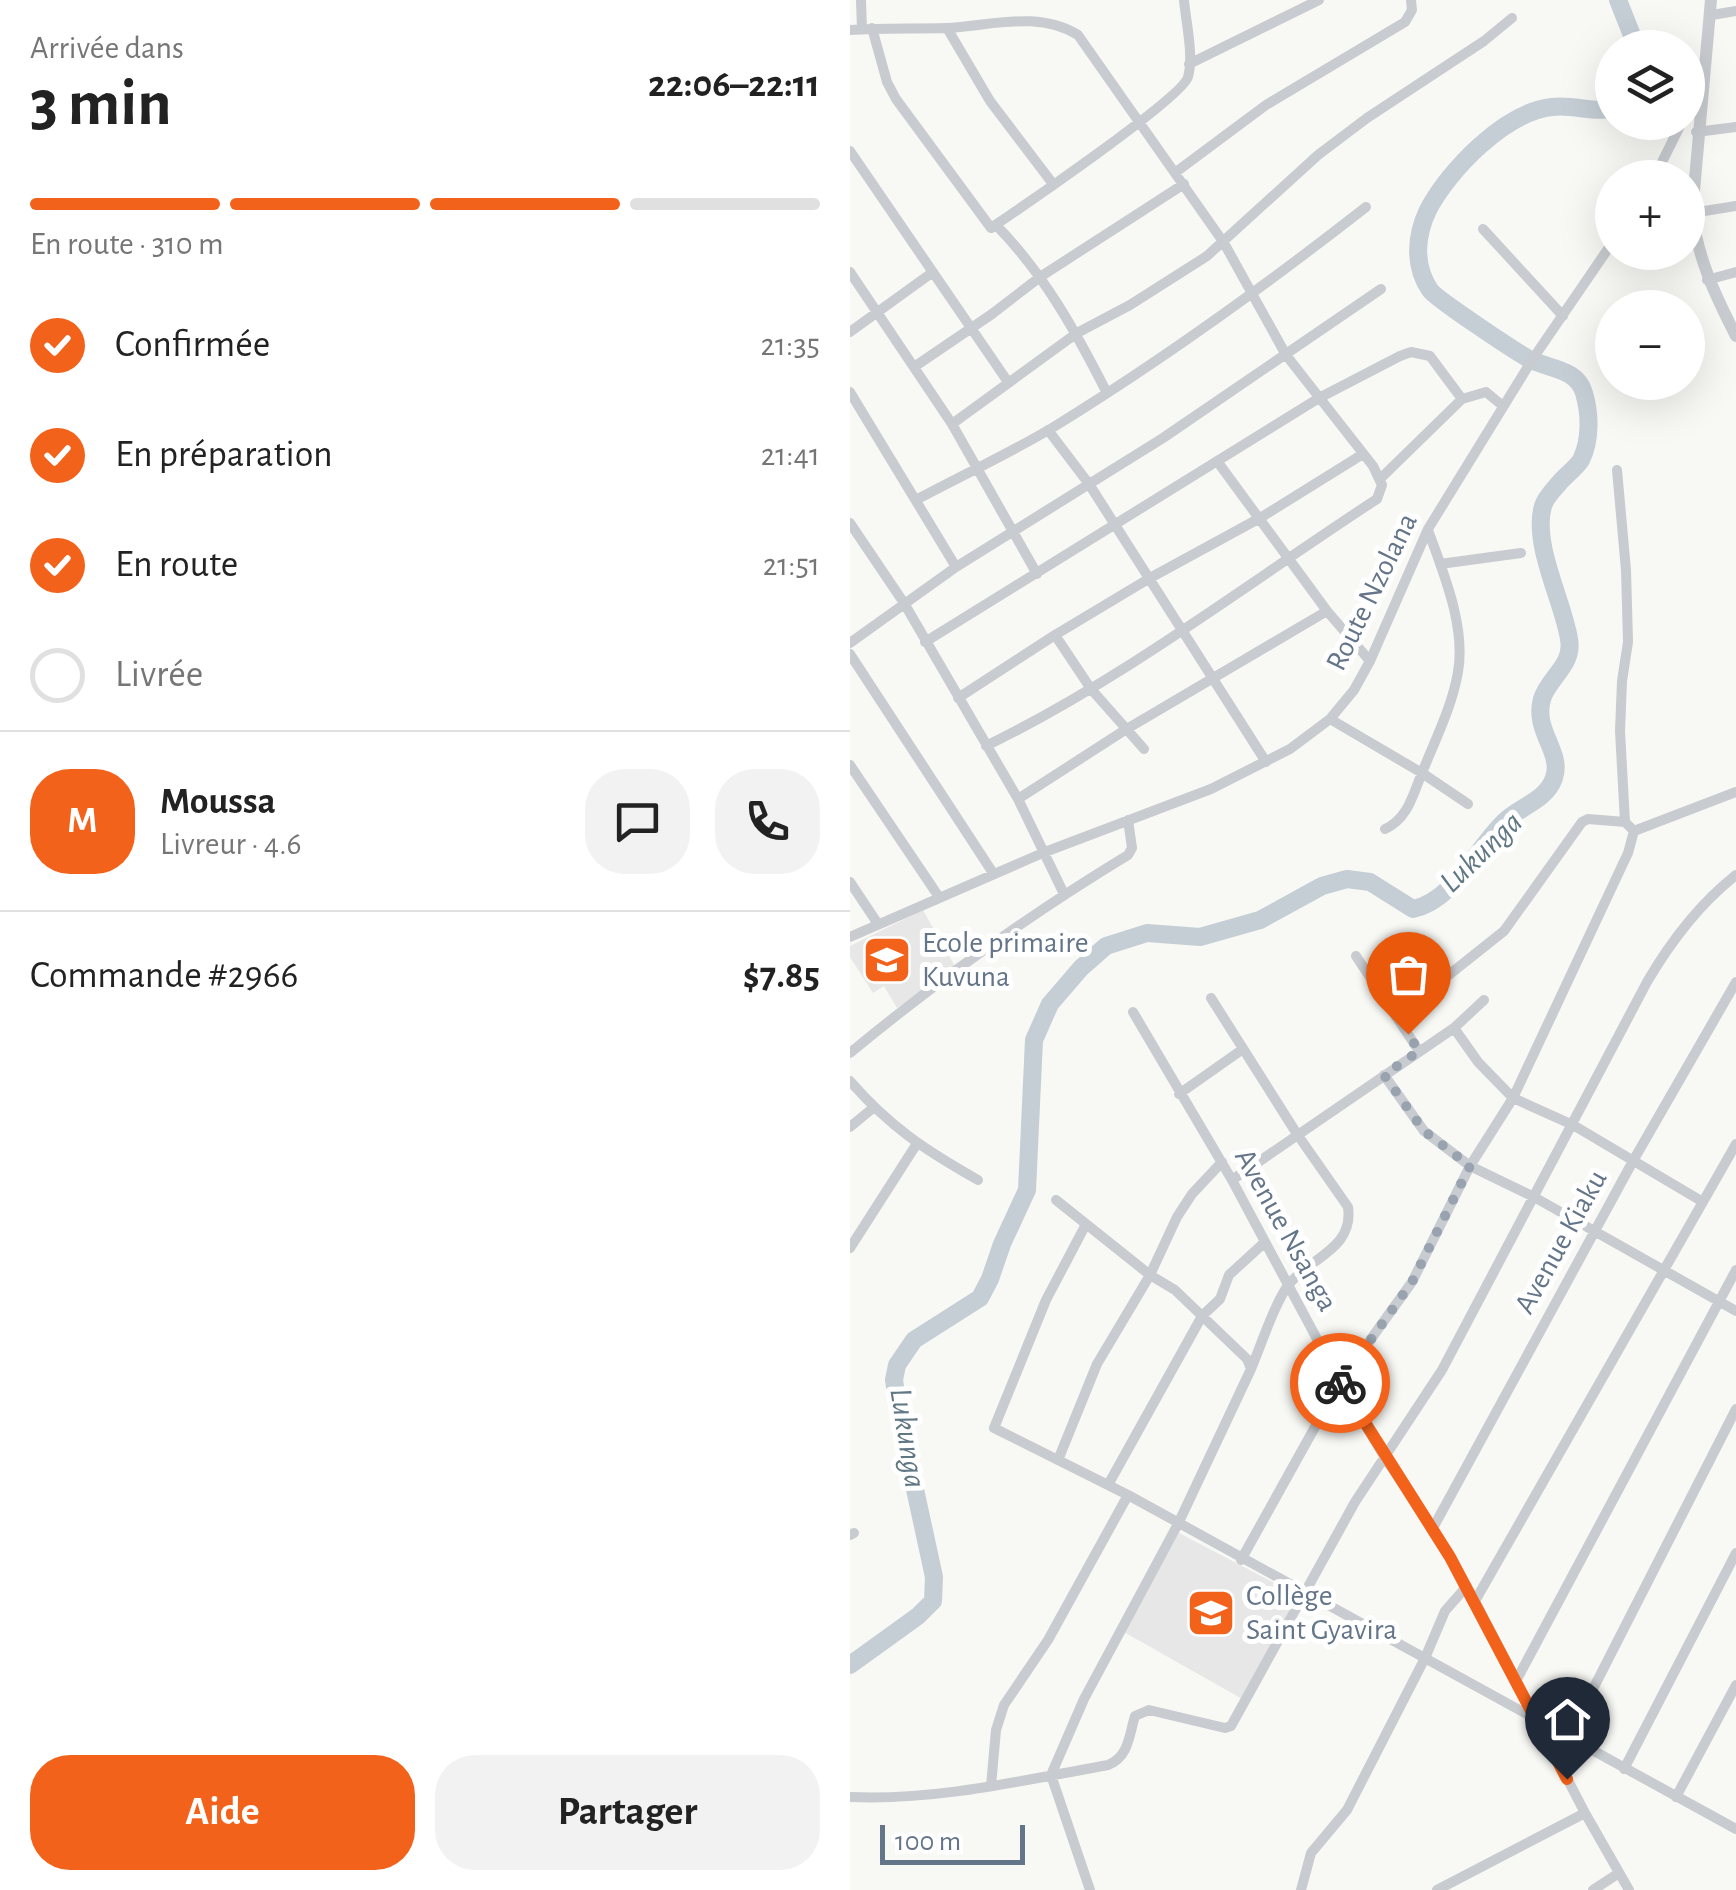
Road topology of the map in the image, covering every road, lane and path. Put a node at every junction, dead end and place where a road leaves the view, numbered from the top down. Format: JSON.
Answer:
{"nodes":[{"id":1,"x":860,"y":0,"type":"edge"},
{"id":2,"x":1184,"y":0,"type":"edge"},
{"id":3,"x":1318,"y":0,"type":"edge"},
{"id":4,"x":1411,"y":0,"type":"edge"},
{"id":5,"x":1711,"y":7,"type":"edge"},
{"id":6,"x":1736,"y":11,"type":"edge"},
{"id":7,"x":1512,"y":18,"type":"dead end"},
{"id":8,"x":947,"y":28,"type":"junction"},
{"id":9,"x":861,"y":29,"type":"edge"},
{"id":10,"x":1705,"y":54,"type":"edge"},
{"id":11,"x":1189,"y":64,"type":"junction"},
{"id":12,"x":1140,"y":120,"type":"junction"},
{"id":13,"x":1736,"y":127,"type":"edge"},
{"id":14,"x":1705,"y":131,"type":"edge"},
{"id":15,"x":850,"y":150,"type":"edge"},
{"id":16,"x":1176,"y":172,"type":"junction"},
{"id":17,"x":1053,"y":184,"type":"junction"},
{"id":18,"x":1184,"y":184,"type":"junction"},
{"id":19,"x":1736,"y":206,"type":"edge"},
{"id":20,"x":1366,"y":207,"type":"dead end"},
{"id":21,"x":1705,"y":211,"type":"edge"},
{"id":22,"x":996,"y":224,"type":"junction"},
{"id":23,"x":1483,"y":229,"type":"dead end"},
{"id":24,"x":1224,"y":243,"type":"junction"},
{"id":25,"x":1595,"y":268,"type":"edge"},
{"id":26,"x":1704,"y":270,"type":"edge"},
{"id":27,"x":850,"y":272,"type":"edge"},
{"id":28,"x":933,"y":272,"type":"junction"},
{"id":29,"x":1736,"y":272,"type":"edge"},
{"id":30,"x":1040,"y":276,"type":"junction"},
{"id":31,"x":1707,"y":280,"type":"junction"},
{"id":32,"x":1380,"y":289,"type":"dead end"},
{"id":33,"x":1254,"y":295,"type":"junction"},
{"id":34,"x":877,"y":312,"type":"junction"},
{"id":35,"x":1563,"y":316,"type":"junction"},
{"id":36,"x":972,"y":328,"type":"junction"},
{"id":37,"x":850,"y":332,"type":"edge"},
{"id":38,"x":1077,"y":332,"type":"junction"},
{"id":39,"x":1736,"y":336,"type":"edge"},
{"id":40,"x":1286,"y":355,"type":"junction"},
{"id":41,"x":914,"y":367,"type":"junction"},
{"id":42,"x":1008,"y":382,"type":"junction"},
{"id":43,"x":850,"y":392,"type":"edge"},
{"id":44,"x":1107,"y":392,"type":"junction"},
{"id":45,"x":1319,"y":398,"type":"junction"},
{"id":46,"x":1462,"y":398,"type":"junction"},
{"id":47,"x":1503,"y":406,"type":"junction"},
{"id":48,"x":952,"y":424,"type":"junction"},
{"id":49,"x":1048,"y":430,"type":"junction"},
{"id":50,"x":1363,"y":454,"type":"junction"},
{"id":51,"x":1216,"y":460,"type":"junction"},
{"id":52,"x":976,"y":468,"type":"junction"},
{"id":53,"x":1617,"y":470,"type":"dead end"},
{"id":54,"x":1381,"y":478,"type":"junction"},
{"id":55,"x":1089,"y":484,"type":"junction"},
{"id":56,"x":916,"y":500,"type":"junction"},
{"id":57,"x":1260,"y":518,"type":"junction"},
{"id":58,"x":850,"y":523,"type":"edge"},
{"id":59,"x":1114,"y":523,"type":"junction"},
{"id":60,"x":1428,"y":529,"type":"junction"},
{"id":61,"x":1011,"y":532,"type":"junction"},
{"id":62,"x":1521,"y":553,"type":"dead end"},
{"id":63,"x":1287,"y":558,"type":"junction"},
{"id":64,"x":1440,"y":564,"type":"junction"},
{"id":65,"x":956,"y":567,"type":"junction"},
{"id":66,"x":1037,"y":574,"type":"junction"},
{"id":67,"x":1150,"y":578,"type":"junction"},
{"id":68,"x":904,"y":603,"type":"junction"},
{"id":69,"x":1328,"y":611,"type":"junction"},
{"id":70,"x":1183,"y":630,"type":"junction"},
{"id":71,"x":1055,"y":634,"type":"junction"},
{"id":72,"x":925,"y":642,"type":"junction"},
{"id":73,"x":850,"y":643,"type":"edge"},
{"id":74,"x":850,"y":654,"type":"edge"},
{"id":75,"x":1370,"y":661,"type":"junction"},
{"id":76,"x":1214,"y":678,"type":"junction"},
{"id":77,"x":1092,"y":689,"type":"junction"},
{"id":78,"x":958,"y":698,"type":"junction"},
{"id":79,"x":1330,"y":718,"type":"junction"},
{"id":80,"x":1125,"y":730,"type":"junction"},
{"id":81,"x":986,"y":746,"type":"junction"},
{"id":82,"x":1144,"y":749,"type":"dead end"},
{"id":83,"x":1266,"y":762,"type":"junction"},
{"id":84,"x":850,"y":764,"type":"edge"},
{"id":85,"x":1422,"y":773,"type":"junction"},
{"id":86,"x":1736,"y":792,"type":"edge"},
{"id":87,"x":1018,"y":799,"type":"junction"},
{"id":88,"x":1468,"y":804,"type":"dead end"},
{"id":89,"x":1128,"y":820,"type":"junction"},
{"id":90,"x":1629,"y":826,"type":"junction"},
{"id":91,"x":1385,"y":829,"type":"dead end"},
{"id":92,"x":1045,"y":852,"type":"junction"},
{"id":93,"x":993,"y":873,"type":"junction"},
{"id":94,"x":1736,"y":875,"type":"edge"},
{"id":95,"x":850,"y":882,"type":"edge"},
{"id":96,"x":1064,"y":894,"type":"junction"},
{"id":97,"x":939,"y":897,"type":"junction"},
{"id":98,"x":878,"y":924,"type":"junction"},
{"id":99,"x":850,"y":937,"type":"edge"},
{"id":100,"x":1356,"y":956,"type":"dead end"},
{"id":101,"x":1736,"y":982,"type":"edge"},
{"id":102,"x":1211,"y":998,"type":"dead end"},
{"id":103,"x":1484,"y":1000,"type":"dead end"},
{"id":104,"x":1133,"y":1012,"type":"dead end"},
{"id":105,"x":1396,"y":1017,"type":"junction"},
{"id":106,"x":1454,"y":1028,"type":"junction"},
{"id":107,"x":1243,"y":1048,"type":"junction"},
{"id":108,"x":1419,"y":1051,"type":"junction"},
{"id":109,"x":850,"y":1053,"type":"edge"},
{"id":110,"x":1384,"y":1075,"type":"junction"},
{"id":111,"x":850,"y":1081,"type":"edge"},
{"id":112,"x":1179,"y":1094,"type":"junction"},
{"id":113,"x":1513,"y":1098,"type":"junction"},
{"id":114,"x":874,"y":1108,"type":"junction"},
{"id":115,"x":1572,"y":1125,"type":"junction"},
{"id":116,"x":850,"y":1128,"type":"edge"},
{"id":117,"x":1297,"y":1134,"type":"junction"},
{"id":118,"x":1736,"y":1144,"type":"edge"},
{"id":119,"x":916,"y":1145,"type":"junction"},
{"id":120,"x":1633,"y":1160,"type":"junction"},
{"id":121,"x":1222,"y":1162,"type":"junction"},
{"id":122,"x":1470,"y":1166,"type":"junction"},
{"id":123,"x":978,"y":1180,"type":"dead end"},
{"id":124,"x":1232,"y":1180,"type":"junction"},
{"id":125,"x":1534,"y":1197,"type":"junction"},
{"id":126,"x":1056,"y":1200,"type":"dead end"},
{"id":127,"x":1703,"y":1202,"type":"junction"},
{"id":128,"x":1085,"y":1226,"type":"junction"},
{"id":129,"x":1594,"y":1232,"type":"junction"},
{"id":130,"x":1266,"y":1242,"type":"junction"},
{"id":131,"x":850,"y":1248,"type":"edge"},
{"id":132,"x":1664,"y":1269,"type":"junction"},
{"id":133,"x":1736,"y":1270,"type":"edge"},
{"id":134,"x":1150,"y":1274,"type":"junction"},
{"id":135,"x":1288,"y":1284,"type":"junction"},
{"id":136,"x":1719,"y":1301,"type":"junction"},
{"id":137,"x":1736,"y":1311,"type":"edge"},
{"id":138,"x":1202,"y":1316,"type":"junction"},
{"id":139,"x":1251,"y":1369,"type":"junction"},
{"id":140,"x":1340,"y":1382,"type":"junction"},
{"id":141,"x":1736,"y":1409,"type":"edge"},
{"id":142,"x":1385,"y":1458,"type":"junction"},
{"id":143,"x":1058,"y":1460,"type":"junction"},
{"id":144,"x":1108,"y":1486,"type":"junction"},
{"id":145,"x":1128,"y":1496,"type":"junction"},
{"id":146,"x":1178,"y":1524,"type":"junction"},
{"id":147,"x":1433,"y":1528,"type":"junction"},
{"id":148,"x":1736,"y":1553,"type":"edge"},
{"id":149,"x":1241,"y":1560,"type":"junction"},
{"id":150,"x":1467,"y":1586,"type":"junction"},
{"id":151,"x":1303,"y":1592,"type":"junction"},
{"id":152,"x":1476,"y":1601,"type":"junction"},
{"id":153,"x":1424,"y":1658,"type":"junction"},
{"id":154,"x":1516,"y":1681,"type":"junction"},
{"id":155,"x":1736,"y":1685,"type":"edge"},
{"id":156,"x":1538,"y":1722,"type":"junction"},
{"id":157,"x":1568,"y":1738,"type":"junction"},
{"id":158,"x":1624,"y":1770,"type":"junction"},
{"id":159,"x":1052,"y":1775,"type":"junction"},
{"id":160,"x":992,"y":1786,"type":"junction"},
{"id":161,"x":850,"y":1797,"type":"edge"},
{"id":162,"x":1676,"y":1797,"type":"junction"},
{"id":163,"x":1585,"y":1812,"type":"junction"},
{"id":164,"x":1736,"y":1829,"type":"edge"},
{"id":165,"x":1620,"y":1874,"type":"junction"},
{"id":166,"x":1090,"y":1890,"type":"edge"},
{"id":167,"x":1301,"y":1890,"type":"edge"},
{"id":168,"x":1437,"y":1890,"type":"edge"},
{"id":169,"x":1593,"y":1890,"type":"edge"},
{"id":170,"x":1630,"y":1890,"type":"edge"}],
"edges":[{"from":1,"to":9,"type":"street"},
{"from":2,"to":11,"type":"street"},
{"from":3,"to":11,"type":"street"},
{"from":4,"to":16,"type":"street"},
{"from":5,"to":6,"type":"street"},
{"from":5,"to":10,"type":"street"},
{"from":7,"to":24,"type":"street"},
{"from":8,"to":9,"type":"street"},
{"from":8,"to":12,"type":"street"},
{"from":8,"to":17,"type":"street"},
{"from":9,"to":22,"type":"street"},
{"from":11,"to":12,"type":"street"},
{"from":12,"to":16,"type":"street"},
{"from":12,"to":17,"type":"street"},
{"from":13,"to":14,"type":"street"},
{"from":15,"to":28,"type":"street"},
{"from":16,"to":18,"type":"street"},
{"from":17,"to":22,"type":"street"},
{"from":18,"to":24,"type":"street"},
{"from":18,"to":30,"type":"street"},
{"from":19,"to":21,"type":"street"},
{"from":20,"to":33,"type":"street"},
{"from":22,"to":30,"type":"street"},
{"from":23,"to":35,"type":"street"},
{"from":24,"to":33,"type":"street"},
{"from":24,"to":38,"type":"street"},
{"from":25,"to":35,"type":"street","name":"Route Nzolana"},
{"from":26,"to":31,"type":"street"},
{"from":27,"to":34,"type":"street"},
{"from":28,"to":34,"type":"street"},
{"from":28,"to":36,"type":"street"},
{"from":29,"to":31,"type":"street"},
{"from":30,"to":36,"type":"street"},
{"from":30,"to":38,"type":"street"},
{"from":31,"to":39,"type":"street"},
{"from":32,"to":40,"type":"street"},
{"from":33,"to":40,"type":"street"},
{"from":33,"to":44,"type":"street"},
{"from":34,"to":37,"type":"street"},
{"from":34,"to":41,"type":"street"},
{"from":35,"to":47,"type":"street","name":"Route Nzolana"},
{"from":36,"to":41,"type":"street"},
{"from":36,"to":42,"type":"street"},
{"from":38,"to":42,"type":"street"},
{"from":38,"to":44,"type":"street"},
{"from":40,"to":45,"type":"street"},
{"from":40,"to":55,"type":"street"},
{"from":41,"to":48,"type":"street"},
{"from":42,"to":48,"type":"street"},
{"from":43,"to":56,"type":"street"},
{"from":44,"to":49,"type":"street"},
{"from":45,"to":46,"type":"street"},
{"from":45,"to":50,"type":"street"},
{"from":45,"to":51,"type":"street"},
{"from":46,"to":47,"type":"street"},
{"from":46,"to":54,"type":"street"},
{"from":47,"to":60,"type":"street","name":"Route Nzolana"},
{"from":48,"to":52,"type":"street"},
{"from":49,"to":52,"type":"street"},
{"from":49,"to":55,"type":"street"},
{"from":50,"to":54,"type":"street"},
{"from":50,"to":57,"type":"street"},
{"from":51,"to":57,"type":"street"},
{"from":51,"to":59,"type":"street"},
{"from":52,"to":56,"type":"street"},
{"from":52,"to":61,"type":"street"},
{"from":53,"to":90,"type":"street"},
{"from":54,"to":63,"type":"street"},
{"from":55,"to":59,"type":"street"},
{"from":55,"to":61,"type":"street"},
{"from":56,"to":65,"type":"street"},
{"from":57,"to":63,"type":"street"},
{"from":57,"to":67,"type":"street"},
{"from":58,"to":68,"type":"street"},
{"from":59,"to":66,"type":"street"},
{"from":59,"to":67,"type":"street"},
{"from":60,"to":64,"type":"street"},
{"from":60,"to":75,"type":"street","name":"Route Nzolana"},
{"from":61,"to":65,"type":"street"},
{"from":61,"to":66,"type":"street"},
{"from":62,"to":64,"type":"street"},
{"from":63,"to":69,"type":"street"},
{"from":63,"to":70,"type":"street"},
{"from":64,"to":85,"type":"street"},
{"from":65,"to":68,"type":"street"},
{"from":66,"to":72,"type":"street"},
{"from":67,"to":70,"type":"street"},
{"from":67,"to":71,"type":"street"},
{"from":68,"to":72,"type":"street"},
{"from":68,"to":73,"type":"street"},
{"from":69,"to":75,"type":"street"},
{"from":69,"to":76,"type":"street"},
{"from":70,"to":76,"type":"street"},
{"from":70,"to":77,"type":"street"},
{"from":71,"to":77,"type":"street"},
{"from":71,"to":78,"type":"street"},
{"from":72,"to":78,"type":"street"},
{"from":74,"to":93,"type":"street"},
{"from":75,"to":79,"type":"street","name":"Route Nzolana"},
{"from":76,"to":80,"type":"street"},
{"from":76,"to":83,"type":"street"},
{"from":77,"to":80,"type":"street"},
{"from":77,"to":81,"type":"street"},
{"from":78,"to":81,"type":"street"},
{"from":79,"to":83,"type":"street","name":"Route Nzolana"},
{"from":79,"to":85,"type":"street"},
{"from":80,"to":82,"type":"street"},
{"from":80,"to":87,"type":"street"},
{"from":81,"to":87,"type":"street"},
{"from":83,"to":89,"type":"street","name":"Route Nzolana"},
{"from":84,"to":97,"type":"street"},
{"from":85,"to":88,"type":"street"},
{"from":85,"to":91,"type":"street"},
{"from":86,"to":90,"type":"street"},
{"from":87,"to":92,"type":"street"},
{"from":89,"to":92,"type":"street","name":"Route Nzolana"},
{"from":89,"to":96,"type":"street"},
{"from":90,"to":105,"type":"street"},
{"from":90,"to":113,"type":"street"},
{"from":92,"to":93,"type":"street","name":"Route Nzolana"},
{"from":92,"to":96,"type":"street"},
{"from":93,"to":97,"type":"street","name":"Route Nzolana"},
{"from":94,"to":115,"type":"street"},
{"from":95,"to":98,"type":"street"},
{"from":96,"to":109,"type":"street"},
{"from":97,"to":98,"type":"street","name":"Route Nzolana"},
{"from":98,"to":99,"type":"street","name":"Route Nzolana"},
{"from":100,"to":105,"type":"street"},
{"from":101,"to":120,"type":"street","name":"Avenue Kiaku"},
{"from":102,"to":107,"type":"street"},
{"from":103,"to":106,"type":"street"},
{"from":104,"to":112,"type":"street","name":"Avenue Nsanga"},
{"from":105,"to":108,"type":"street"},
{"from":106,"to":108,"type":"street"},
{"from":106,"to":113,"type":"street"},
{"from":107,"to":112,"type":"street"},
{"from":107,"to":117,"type":"street"},
{"from":108,"to":110,"type":"street"},
{"from":110,"to":117,"type":"street"},
{"from":110,"to":122,"type":"street"},
{"from":111,"to":114,"type":"street"},
{"from":112,"to":121,"type":"street","name":"Avenue Nsanga"},
{"from":113,"to":115,"type":"street"},
{"from":113,"to":122,"type":"street"},
{"from":114,"to":116,"type":"street"},
{"from":114,"to":119,"type":"street"},
{"from":115,"to":120,"type":"street"},
{"from":115,"to":125,"type":"street"},
{"from":117,"to":124,"type":"street"},
{"from":117,"to":135,"type":"street"},
{"from":118,"to":127,"type":"street"},
{"from":119,"to":123,"type":"street"},
{"from":119,"to":131,"type":"street"},
{"from":120,"to":127,"type":"street"},
{"from":120,"to":129,"type":"street","name":"Avenue Kiaku"},
{"from":121,"to":124,"type":"street","name":"Avenue Nsanga"},
{"from":121,"to":134,"type":"street"},
{"from":122,"to":125,"type":"street"},
{"from":122,"to":140,"type":"street"},
{"from":124,"to":130,"type":"street","name":"Avenue Nsanga"},
{"from":125,"to":129,"type":"street"},
{"from":125,"to":142,"type":"street"},
{"from":126,"to":128,"type":"street"},
{"from":127,"to":132,"type":"street"},
{"from":128,"to":134,"type":"street"},
{"from":128,"to":143,"type":"street"},
{"from":129,"to":132,"type":"street"},
{"from":129,"to":147,"type":"street","name":"Avenue Kiaku"},
{"from":130,"to":135,"type":"street","name":"Avenue Nsanga"},
{"from":130,"to":138,"type":"street"},
{"from":132,"to":136,"type":"street"},
{"from":132,"to":152,"type":"street"},
{"from":133,"to":136,"type":"street"},
{"from":134,"to":138,"type":"street"},
{"from":134,"to":143,"type":"street"},
{"from":135,"to":139,"type":"street"},
{"from":135,"to":140,"type":"street","name":"Avenue Nsanga"},
{"from":136,"to":137,"type":"street"},
{"from":136,"to":154,"type":"street"},
{"from":138,"to":139,"type":"street"},
{"from":138,"to":144,"type":"street"},
{"from":139,"to":146,"type":"street"},
{"from":140,"to":142,"type":"street","name":"Avenue Nsanga"},
{"from":140,"to":149,"type":"street"},
{"from":141,"to":157,"type":"street"},
{"from":142,"to":147,"type":"street","name":"Avenue Nsanga"},
{"from":142,"to":151,"type":"street"},
{"from":143,"to":144,"type":"street"},
{"from":144,"to":145,"type":"street"},
{"from":145,"to":146,"type":"street"},
{"from":145,"to":160,"type":"street"},
{"from":146,"to":149,"type":"street"},
{"from":146,"to":159,"type":"street"},
{"from":147,"to":150,"type":"street","name":"Avenue Nsanga"},
{"from":148,"to":158,"type":"street"},
{"from":149,"to":151,"type":"street"},
{"from":150,"to":152,"type":"street","name":"Avenue Nsanga"},
{"from":150,"to":153,"type":"street"},
{"from":151,"to":153,"type":"street"},
{"from":151,"to":159,"type":"street"},
{"from":152,"to":154,"type":"street","name":"Avenue Nsanga"},
{"from":153,"to":156,"type":"street"},
{"from":153,"to":167,"type":"street"},
{"from":154,"to":156,"type":"street","name":"Avenue Nsanga"},
{"from":155,"to":162,"type":"street"},
{"from":156,"to":157,"type":"street"},
{"from":156,"to":163,"type":"street","name":"Avenue Nsanga"},
{"from":157,"to":158,"type":"street"},
{"from":158,"to":162,"type":"street"},
{"from":159,"to":160,"type":"street"},
{"from":159,"to":166,"type":"street"},
{"from":160,"to":161,"type":"street"},
{"from":162,"to":164,"type":"street"},
{"from":163,"to":165,"type":"street","name":"Avenue Nsanga"},
{"from":163,"to":168,"type":"street"},
{"from":165,"to":169,"type":"street"},
{"from":165,"to":170,"type":"street","name":"Avenue Nsanga"}]}
